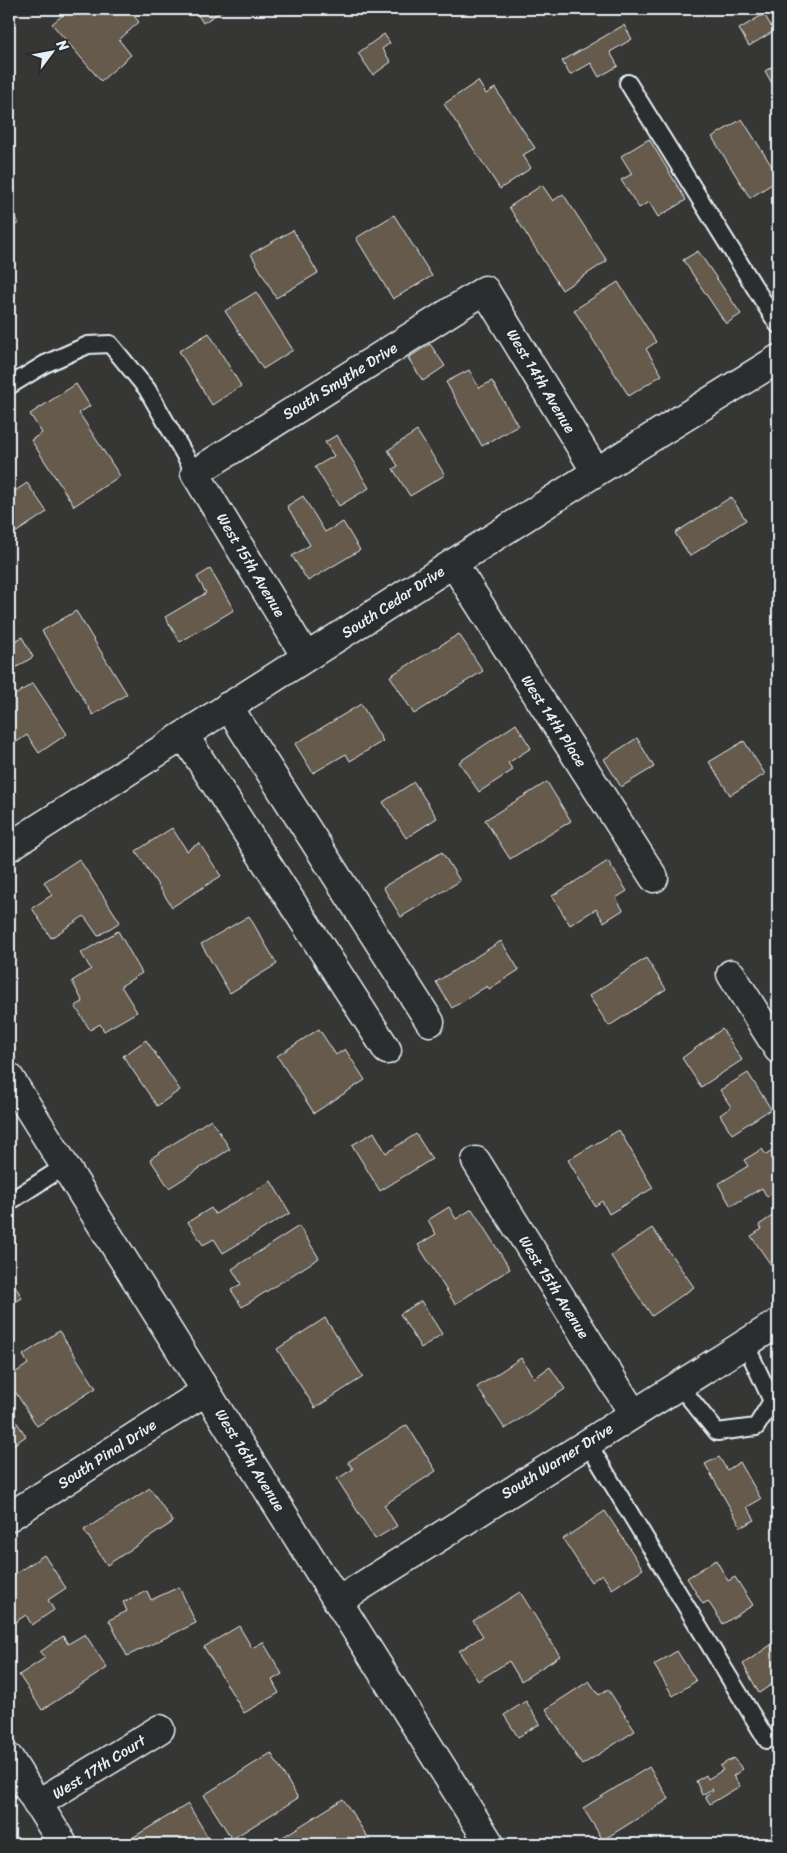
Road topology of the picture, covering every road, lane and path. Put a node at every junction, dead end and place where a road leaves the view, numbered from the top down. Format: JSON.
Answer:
{"nodes":[{"id":1,"x":628,"y":83,"type":"dead end"},
{"id":2,"x":485,"y":290,"type":"joint"},
{"id":3,"x":778,"y":325,"type":"edge"},
{"id":4,"x":778,"y":359,"type":"edge"},
{"id":5,"x":9,"y":386,"type":"edge"},
{"id":6,"x":596,"y":472,"type":"junction"},
{"id":7,"x":195,"y":473,"type":"junction"},
{"id":8,"x":453,"y":564,"type":"junction"},
{"id":9,"x":306,"y":657,"type":"junction"},
{"id":10,"x":228,"y":706,"type":"junction"},
{"id":11,"x":184,"y":735,"type":"junction"},
{"id":12,"x":9,"y":847,"type":"edge"},
{"id":13,"x":654,"y":878,"type":"dead end"},
{"id":14,"x":731,"y":974,"type":"dead end"},
{"id":15,"x":430,"y":1022,"type":"dead end"},
{"id":16,"x":778,"y":1049,"type":"edge"},
{"id":17,"x":387,"y":1050,"type":"dead end"},
{"id":18,"x":9,"y":1077,"type":"edge"},
{"id":19,"x":476,"y":1161,"type":"dead end"},
{"id":20,"x":65,"y":1166,"type":"junction"},
{"id":21,"x":9,"y":1202,"type":"edge"},
{"id":22,"x":778,"y":1323,"type":"edge"},
{"id":23,"x":745,"y":1343,"type":"junction"},
{"id":24,"x":678,"y":1384,"type":"junction"},
{"id":25,"x":206,"y":1390,"type":"junction"},
{"id":26,"x":633,"y":1413,"type":"junction"},
{"id":27,"x":587,"y":1442,"type":"junction"},
{"id":28,"x":9,"y":1517,"type":"edge"},
{"id":29,"x":338,"y":1601,"type":"junction"},
{"id":30,"x":160,"y":1729,"type":"dead end"},
{"id":31,"x":768,"y":1740,"type":"dead end"},
{"id":32,"x":9,"y":1758,"type":"edge"},
{"id":33,"x":38,"y":1804,"type":"junction"},
{"id":34,"x":483,"y":1842,"type":"edge"},
{"id":35,"x":63,"y":1844,"type":"edge"}],
"edges":[{"from":1,"to":3,"type":"lane"},
{"from":2,"to":6,"type":"street","name":"West 14th Avenue"},
{"from":2,"to":7,"type":"street","name":"South Smythe Drive"},
{"from":4,"to":6,"type":"street","name":"South Cedar Drive"},
{"from":5,"to":7,"type":"lane"},
{"from":6,"to":8,"type":"street","name":"South Cedar Drive"},
{"from":7,"to":9,"type":"street","name":"West 15th Avenue"},
{"from":8,"to":9,"type":"street","name":"South Cedar Drive"},
{"from":8,"to":13,"type":"street","name":"West 14th Place"},
{"from":9,"to":10,"type":"street","name":"South Cedar Drive"},
{"from":10,"to":11,"type":"street","name":"South Cedar Drive"},
{"from":10,"to":15,"type":"street"},
{"from":11,"to":12,"type":"street","name":"South Cedar Drive"},
{"from":11,"to":17,"type":"street"},
{"from":14,"to":16,"type":"street"},
{"from":18,"to":20,"type":"street","name":"West 16th Avenue"},
{"from":19,"to":26,"type":"street","name":"West 15th Avenue"},
{"from":20,"to":21,"type":"lane"},
{"from":20,"to":25,"type":"street","name":"West 16th Avenue"},
{"from":22,"to":23,"type":"street","name":"South Warner Drive"},
{"from":23,"to":24,"type":"street","name":"South Warner Drive"},
{"from":23,"to":24,"type":"lane"},
{"from":24,"to":26,"type":"street","name":"South Warner Drive"},
{"from":25,"to":28,"type":"street","name":"South Pinal Drive"},
{"from":25,"to":29,"type":"street","name":"West 16th Avenue"},
{"from":26,"to":27,"type":"street","name":"South Warner Drive"},
{"from":27,"to":29,"type":"street","name":"South Warner Drive"},
{"from":27,"to":31,"type":"lane"},
{"from":29,"to":34,"type":"street","name":"West 16th Avenue"},
{"from":30,"to":33,"type":"street","name":"West 17th Court"},
{"from":32,"to":33,"type":"street"},
{"from":33,"to":35,"type":"street"}]}
